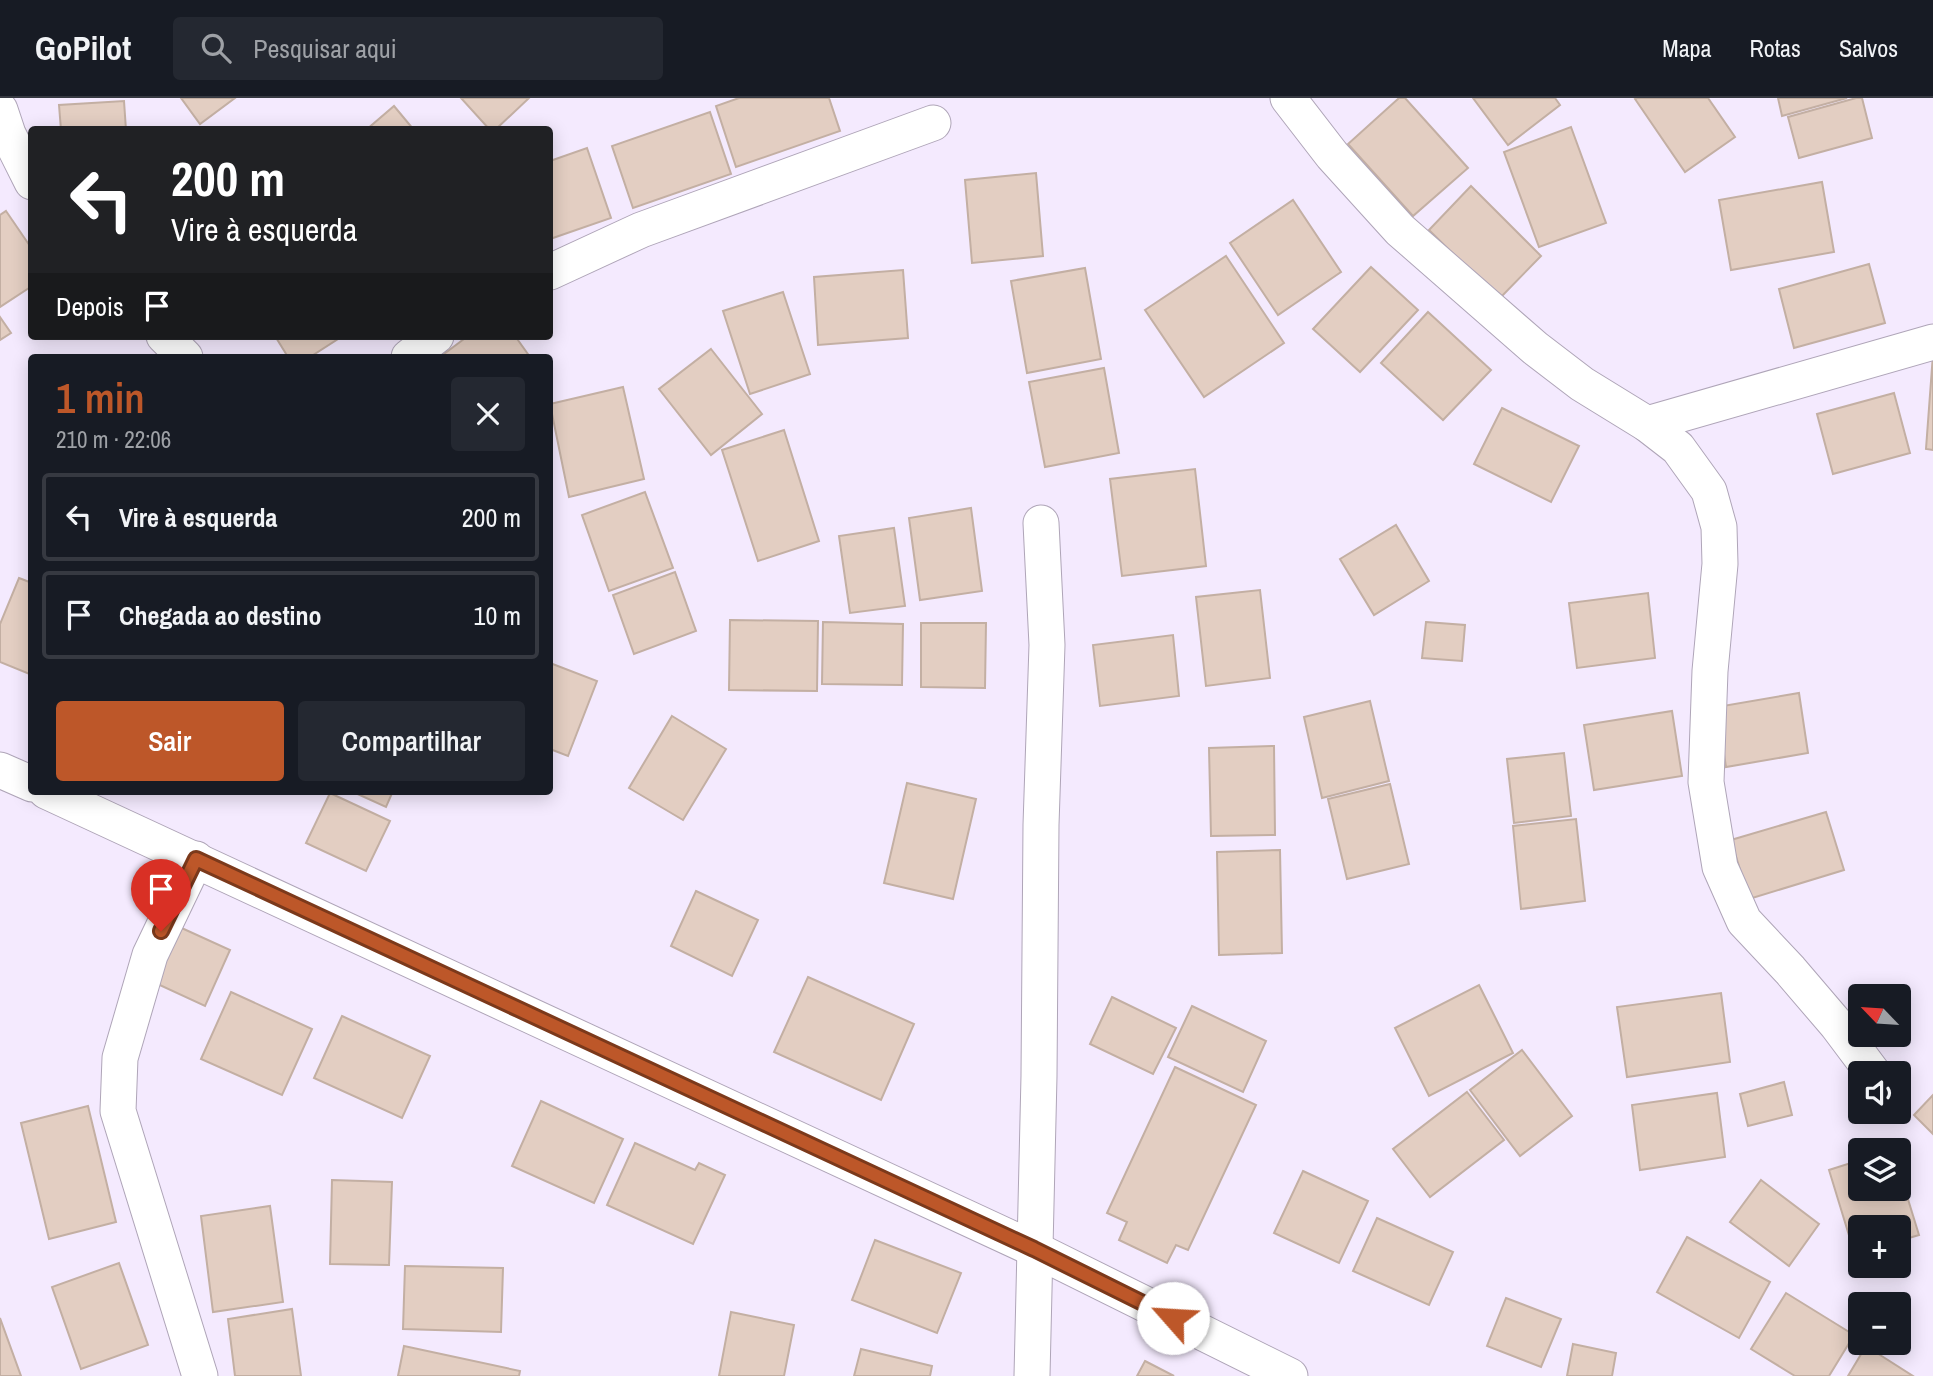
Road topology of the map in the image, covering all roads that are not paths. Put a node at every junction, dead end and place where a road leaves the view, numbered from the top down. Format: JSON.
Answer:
{"nodes":[{"id":1,"x":1287,"y":98,"type":"edge"},
{"id":2,"x":0,"y":110,"type":"edge"},
{"id":3,"x":933,"y":124,"type":"dead end"},
{"id":4,"x":28,"y":174,"type":"edge"},
{"id":5,"x":553,"y":271,"type":"edge"},
{"id":6,"x":168,"y":340,"type":"edge"},
{"id":7,"x":431,"y":340,"type":"edge"},
{"id":8,"x":1933,"y":342,"type":"edge"},
{"id":9,"x":182,"y":354,"type":"edge"},
{"id":10,"x":414,"y":354,"type":"edge"},
{"id":11,"x":1647,"y":424,"type":"junction"},
{"id":12,"x":1041,"y":523,"type":"dead end"},
{"id":13,"x":0,"y":770,"type":"edge"},
{"id":14,"x":28,"y":782,"type":"edge"},
{"id":15,"x":66,"y":795,"type":"edge"},
{"id":16,"x":96,"y":801,"type":"edge"},
{"id":17,"x":196,"y":859,"type":"junction"},
{"id":18,"x":1864,"y":1061,"type":"edge"},
{"id":19,"x":1034,"y":1249,"type":"junction"},
{"id":20,"x":200,"y":1376,"type":"edge"},
{"id":21,"x":1032,"y":1376,"type":"edge"},
{"id":22,"x":1290,"y":1376,"type":"edge"}],
"edges":[{"from":1,"to":11,"type":"street"},
{"from":2,"to":4,"type":"street"},
{"from":3,"to":5,"type":"street"},
{"from":6,"to":9,"type":"street"},
{"from":7,"to":10,"type":"street"},
{"from":8,"to":11,"type":"street"},
{"from":11,"to":18,"type":"street"},
{"from":12,"to":19,"type":"street"},
{"from":13,"to":14,"type":"street"},
{"from":15,"to":16,"type":"street"},
{"from":16,"to":17,"type":"street"},
{"from":17,"to":19,"type":"street"},
{"from":17,"to":20,"type":"street"},
{"from":19,"to":21,"type":"street"},
{"from":19,"to":22,"type":"street"}]}
